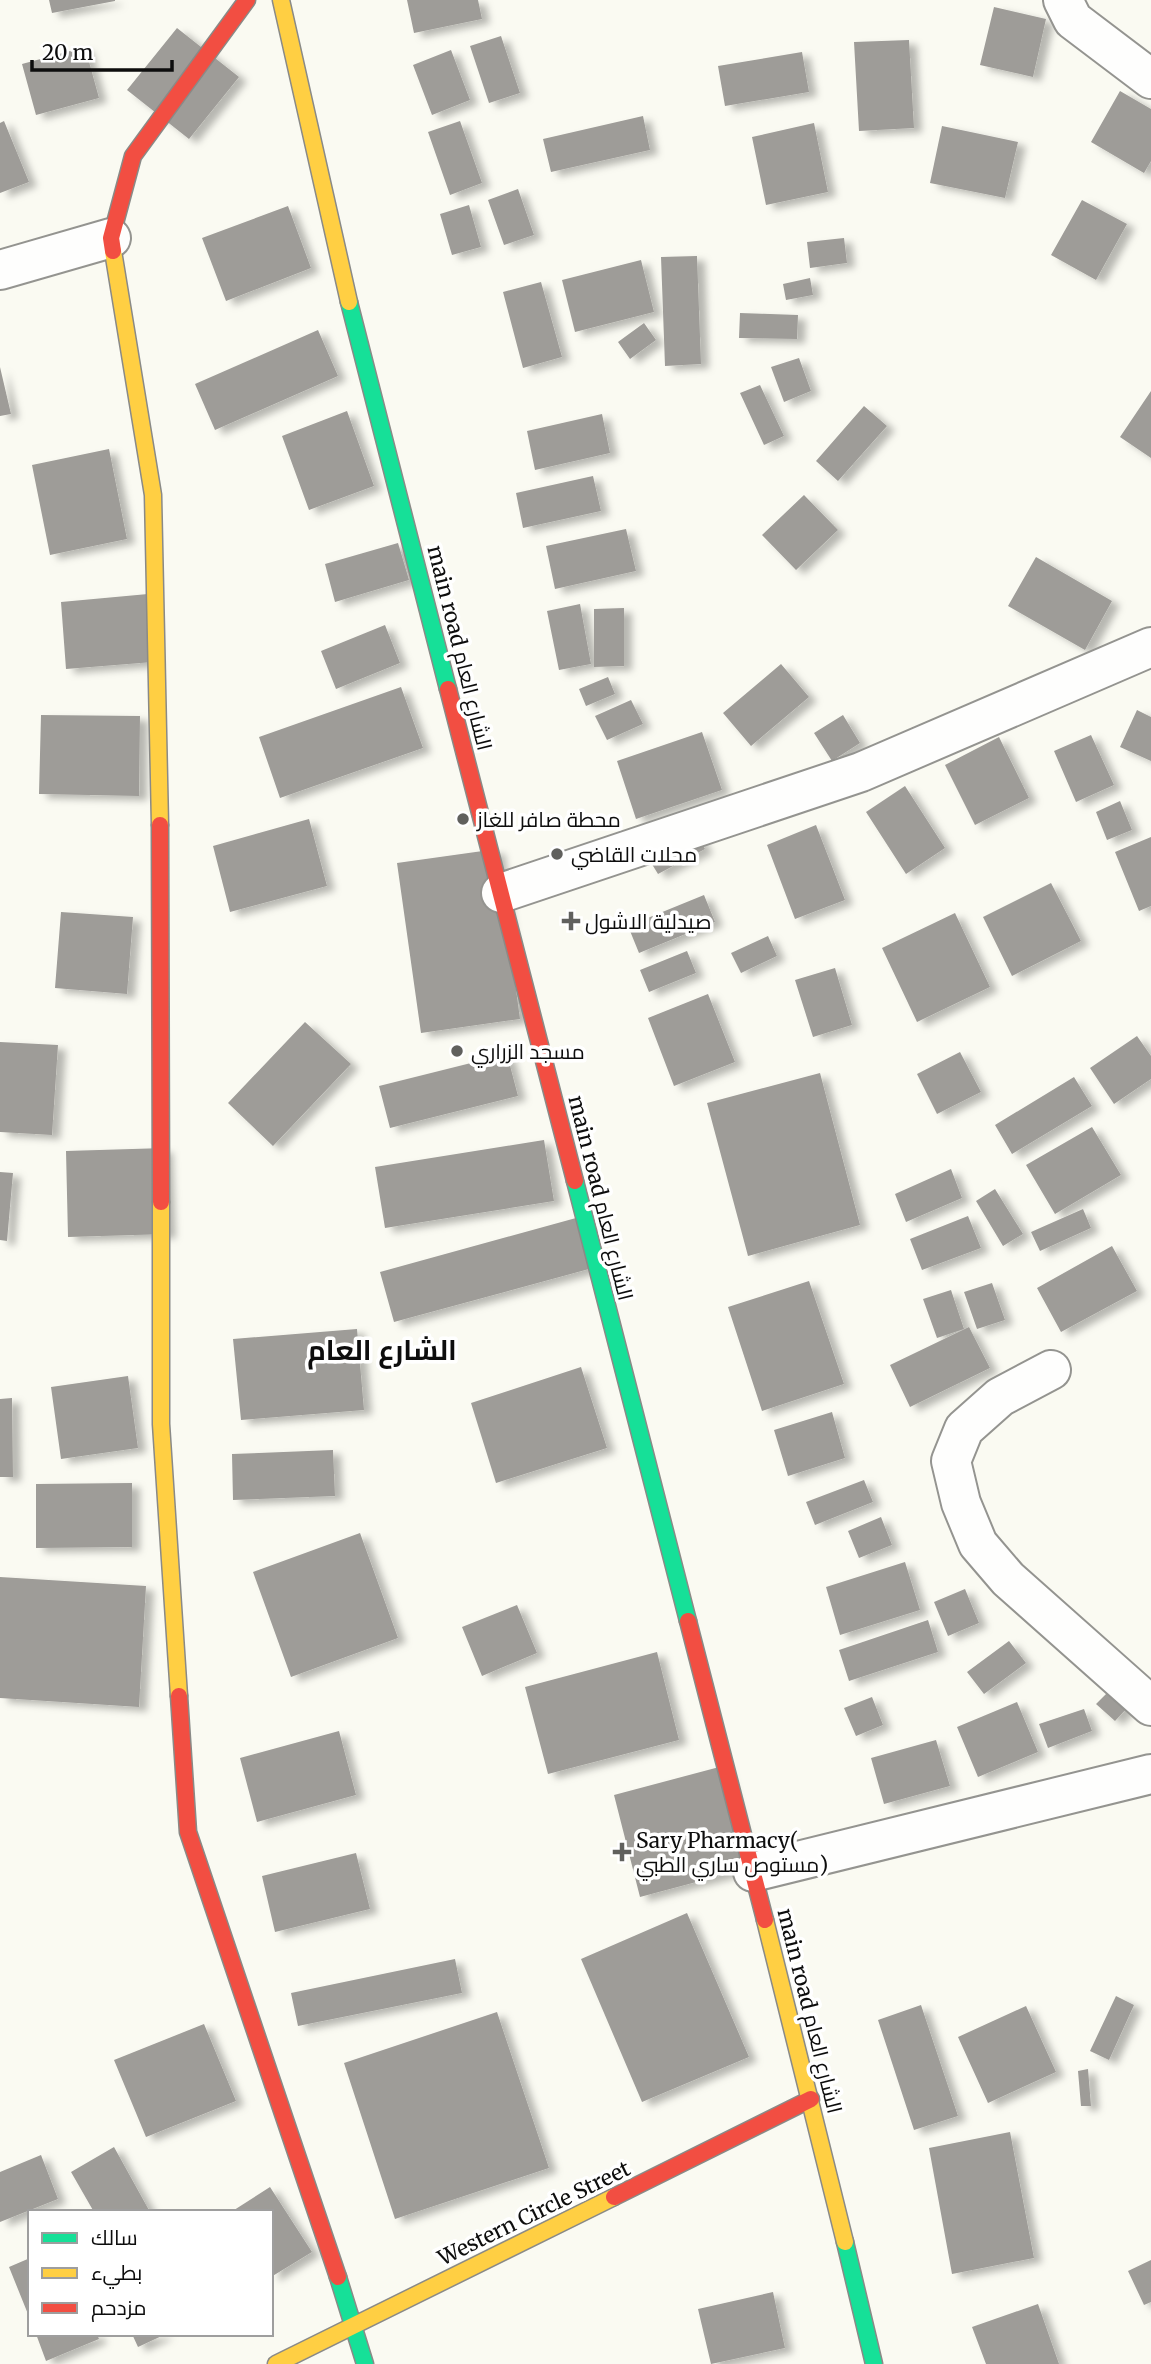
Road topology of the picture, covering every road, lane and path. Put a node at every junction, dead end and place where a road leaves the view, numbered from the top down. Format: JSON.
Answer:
{"nodes":[{"id":1,"x":247,"y":0,"type":"edge"},
{"id":2,"x":281,"y":0,"type":"edge"},
{"id":3,"x":1063,"y":0,"type":"edge"},
{"id":4,"x":1151,"y":79,"type":"edge"},
{"id":5,"x":111,"y":238,"type":"junction"},
{"id":6,"x":0,"y":270,"type":"edge"},
{"id":7,"x":1151,"y":648,"type":"edge"},
{"id":8,"x":501,"y":893,"type":"junction"},
{"id":9,"x":1051,"y":1370,"type":"dead end"},
{"id":10,"x":1151,"y":1706,"type":"edge"},
{"id":11,"x":1151,"y":1774,"type":"edge"},
{"id":12,"x":753,"y":1872,"type":"junction"},
{"id":13,"x":811,"y":2099,"type":"junction"},
{"id":14,"x":355,"y":2326,"type":"junction"},
{"id":15,"x":276,"y":2364,"type":"edge"},
{"id":16,"x":365,"y":2364,"type":"edge"},
{"id":17,"x":874,"y":2364,"type":"edge"}],
"edges":[{"from":1,"to":5,"type":"street"},
{"from":2,"to":8,"type":"street","name":"main road الشارع العام"},
{"from":3,"to":4,"type":"street"},
{"from":5,"to":6,"type":"street"},
{"from":5,"to":14,"type":"street"},
{"from":7,"to":8,"type":"street"},
{"from":8,"to":12,"type":"street","name":"main road الشارع العام"},
{"from":9,"to":10,"type":"street"},
{"from":11,"to":12,"type":"street"},
{"from":12,"to":13,"type":"street","name":"main road الشارع العام"},
{"from":13,"to":14,"type":"street","name":"Western Circle Street"},
{"from":13,"to":17,"type":"street","name":"main road الشارع العام"},
{"from":14,"to":15,"type":"street","name":"Western Circle Street"},
{"from":14,"to":16,"type":"street"}]}
